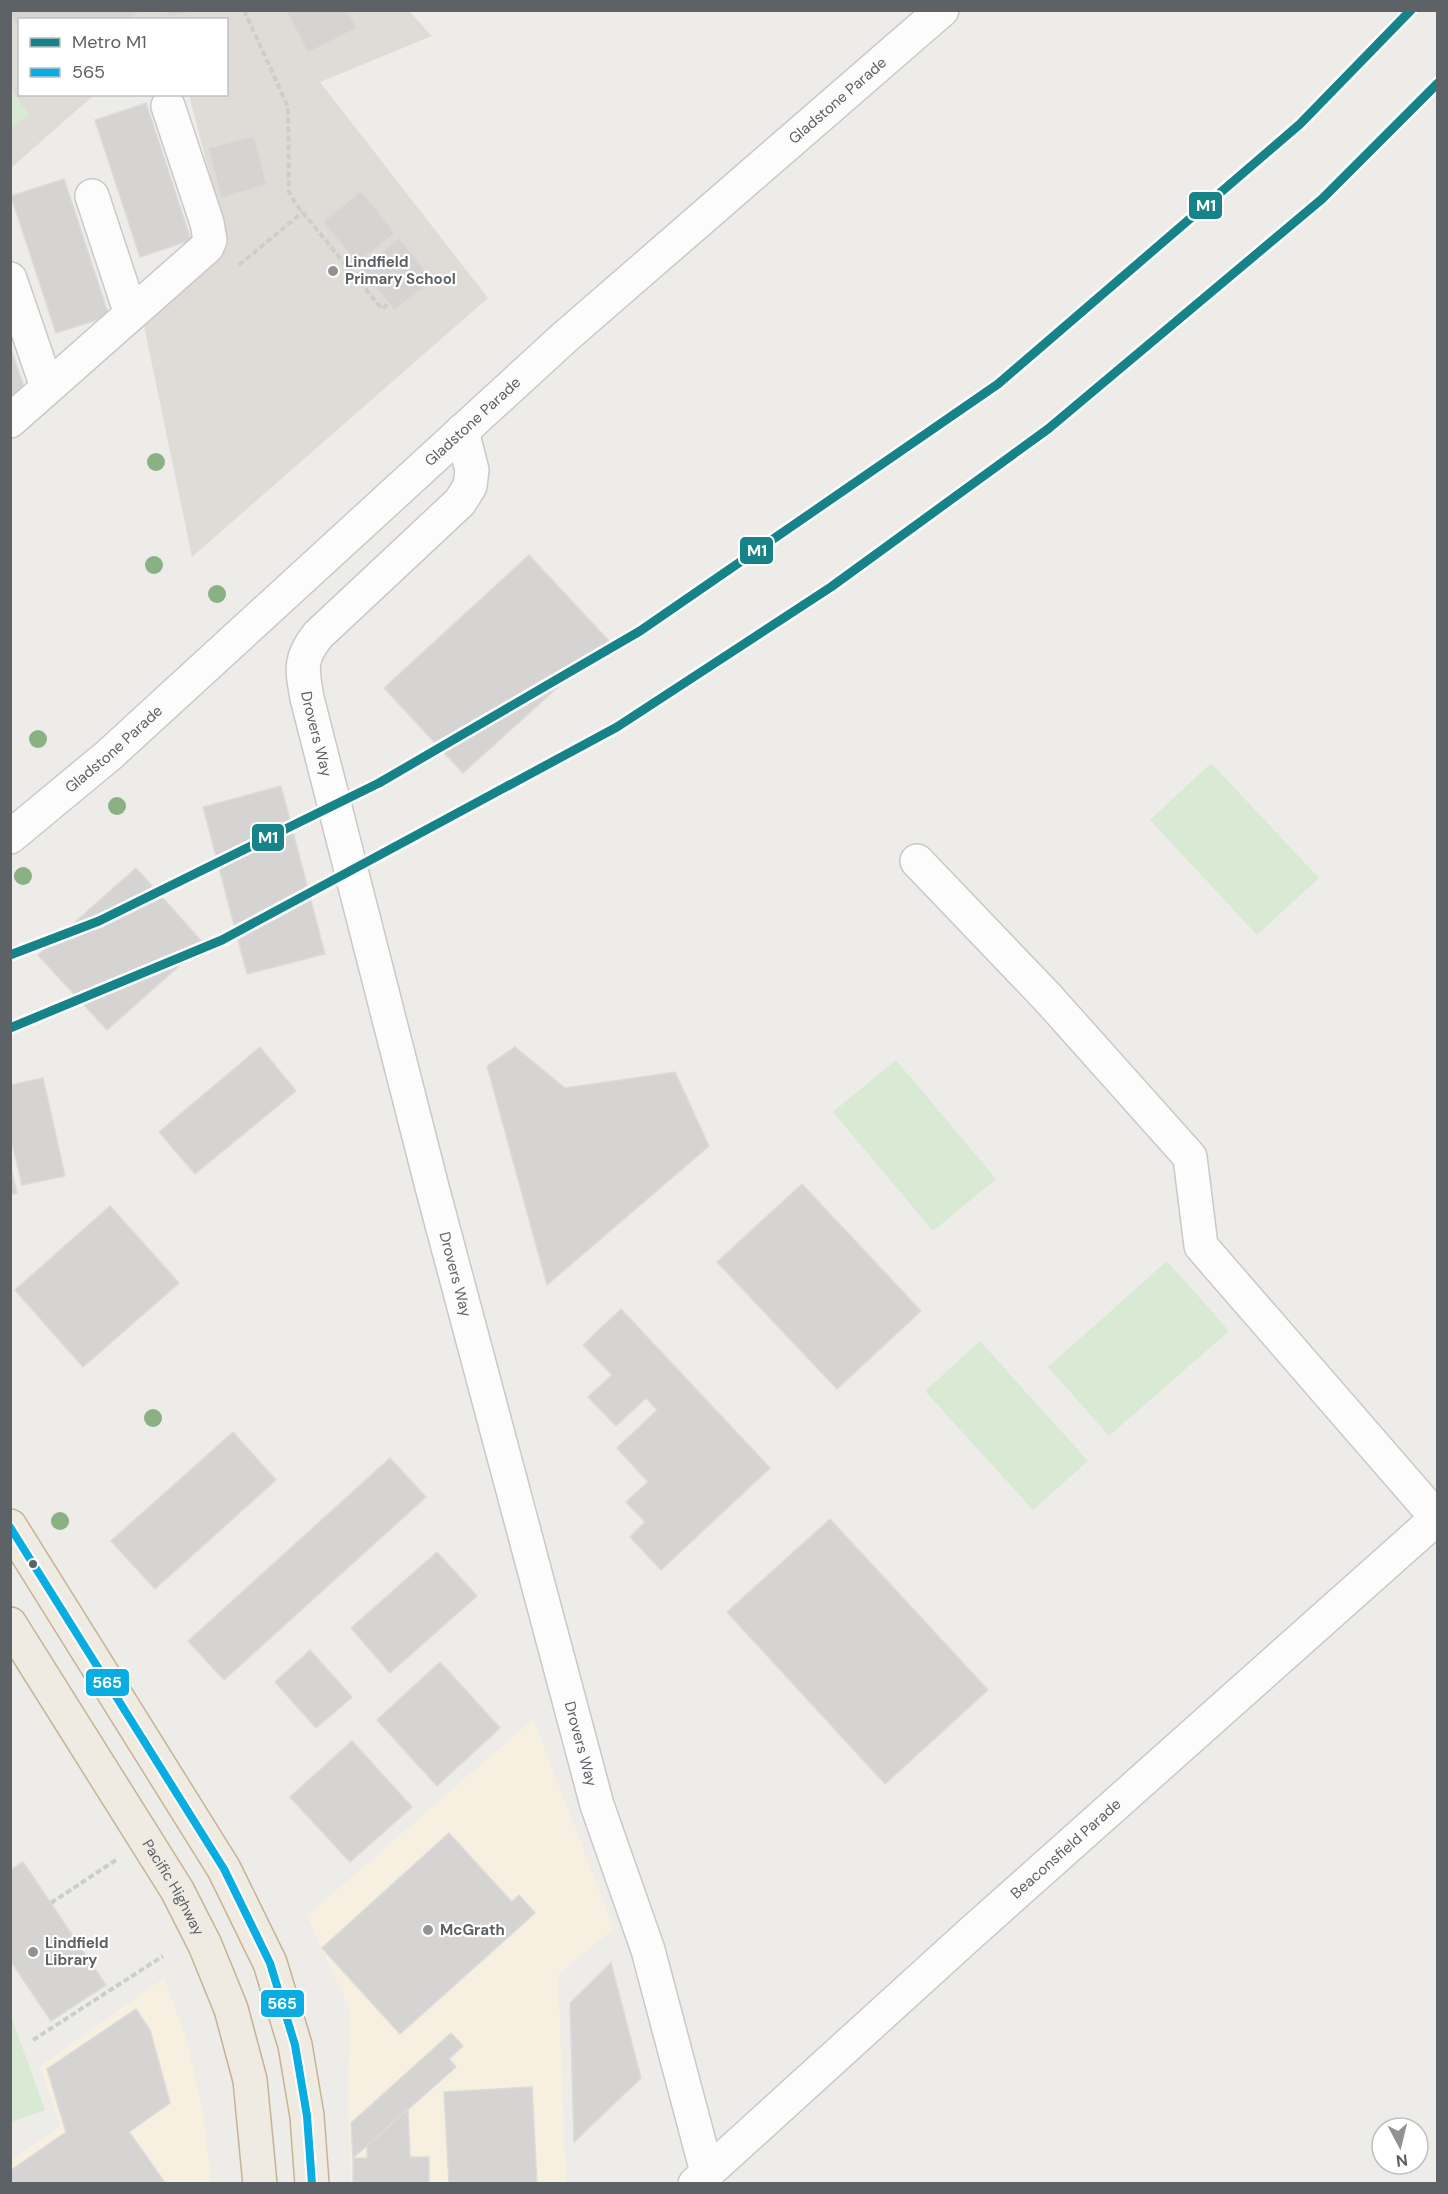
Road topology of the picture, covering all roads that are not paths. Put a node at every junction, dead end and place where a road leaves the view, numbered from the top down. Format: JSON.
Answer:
{"nodes":[{"id":1,"x":942,"y":10,"type":"edge"},
{"id":2,"x":168,"y":106,"type":"dead end"},
{"id":3,"x":92,"y":196,"type":"dead end"},
{"id":4,"x":10,"y":279,"type":"edge"},
{"id":5,"x":131,"y":314,"type":"junction"},
{"id":6,"x":47,"y":387,"type":"junction"},
{"id":7,"x":10,"y":421,"type":"edge"},
{"id":8,"x":462,"y":431,"type":"junction"},
{"id":9,"x":10,"y":837,"type":"edge"},
{"id":10,"x":917,"y":861,"type":"dead end"},
{"id":11,"x":1437,"y":1518,"type":"edge"},
{"id":12,"x":10,"y":1526,"type":"edge"},
{"id":13,"x":10,"y":1624,"type":"edge"},
{"id":14,"x":701,"y":2178,"type":"edge"},
{"id":15,"x":260,"y":2184,"type":"edge"},
{"id":16,"x":312,"y":2184,"type":"edge"}],
"edges":[{"from":1,"to":8,"type":"street","name":"Gladstone Parade"},
{"from":2,"to":5,"type":"street"},
{"from":3,"to":5,"type":"street"},
{"from":4,"to":6,"type":"street"},
{"from":5,"to":6,"type":"street"},
{"from":6,"to":7,"type":"street"},
{"from":8,"to":9,"type":"street","name":"Gladstone Parade"},
{"from":8,"to":14,"type":"street","name":"Drovers Way"},
{"from":10,"to":11,"type":"street"},
{"from":11,"to":14,"type":"street","name":"Beaconsfield Parade"},
{"from":12,"to":16,"type":"highway"},
{"from":13,"to":15,"type":"highway","name":"Pacific Highway"}]}
